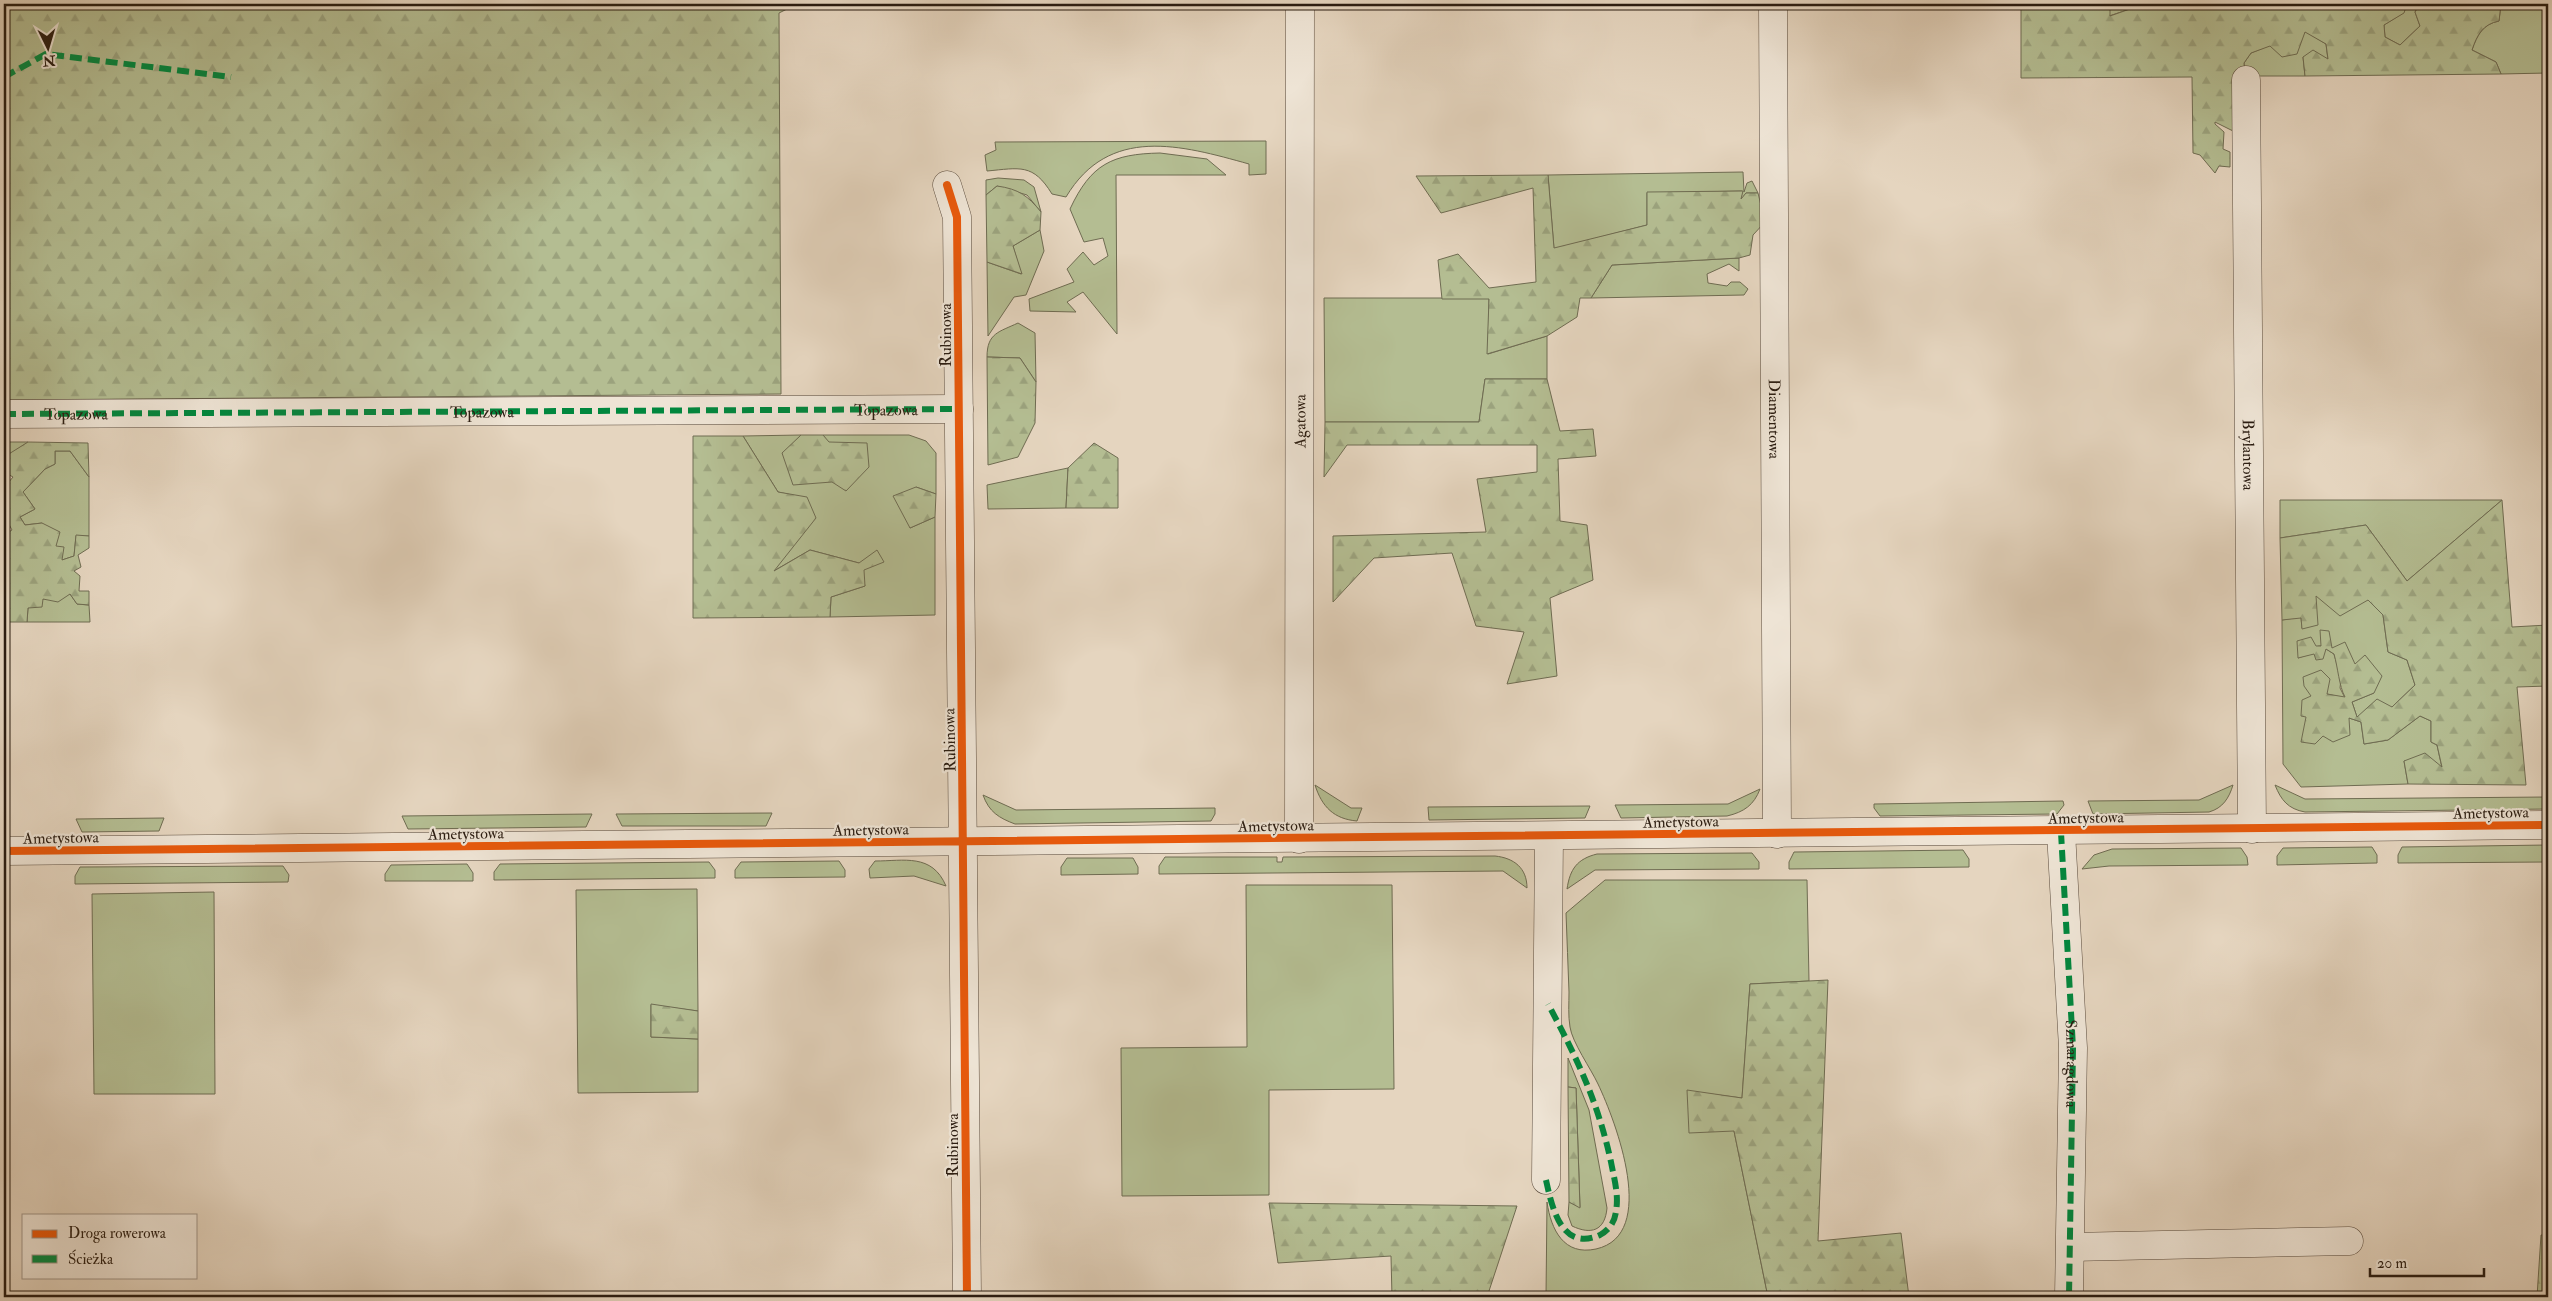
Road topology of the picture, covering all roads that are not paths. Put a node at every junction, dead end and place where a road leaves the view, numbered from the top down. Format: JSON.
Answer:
{"nodes":[{"id":1,"x":1300,"y":4,"type":"edge"},
{"id":2,"x":1773,"y":4,"type":"edge"},
{"id":3,"x":2246,"y":80,"type":"dead end"},
{"id":4,"x":946,"y":185,"type":"dead end"},
{"id":5,"x":959,"y":410,"type":"junction"},
{"id":6,"x":4,"y":414,"type":"edge"},
{"id":7,"x":2548,"y":826,"type":"edge"},
{"id":8,"x":2252,"y":829,"type":"junction"},
{"id":9,"x":2061,"y":832,"type":"junction"},
{"id":10,"x":1777,"y":834,"type":"junction"},
{"id":11,"x":1550,"y":836,"type":"junction"},
{"id":12,"x":1299,"y":839,"type":"junction"},
{"id":13,"x":964,"y":842,"type":"junction"},
{"id":14,"x":4,"y":851,"type":"edge"},
{"id":15,"x":1546,"y":1180,"type":"dead end"},
{"id":16,"x":2349,"y":1241,"type":"dead end"},
{"id":17,"x":2071,"y":1247,"type":"junction"},
{"id":18,"x":967,"y":1297,"type":"edge"},
{"id":19,"x":2069,"y":1297,"type":"edge"}],
"edges":[{"from":1,"to":12,"type":"street","name":"Agatowa"},
{"from":2,"to":10,"type":"street","name":"Diamentowa"},
{"from":3,"to":8,"type":"street","name":"Brylantowa"},
{"from":4,"to":5,"type":"street","name":"Rubinowa"},
{"from":5,"to":6,"type":"street","name":"Topazowa"},
{"from":5,"to":13,"type":"street","name":"Rubinowa"},
{"from":7,"to":8,"type":"street","name":"Ametystowa"},
{"from":8,"to":9,"type":"street","name":"Ametystowa"},
{"from":9,"to":10,"type":"street","name":"Ametystowa"},
{"from":9,"to":17,"type":"street","name":"Szmaragdowa"},
{"from":10,"to":11,"type":"street","name":"Ametystowa"},
{"from":11,"to":12,"type":"street","name":"Ametystowa"},
{"from":11,"to":15,"type":"street"},
{"from":12,"to":13,"type":"street","name":"Ametystowa"},
{"from":13,"to":14,"type":"street","name":"Ametystowa"},
{"from":13,"to":18,"type":"street","name":"Rubinowa"},
{"from":16,"to":17,"type":"street"},
{"from":17,"to":19,"type":"street","name":"Szmaragdowa"}]}
